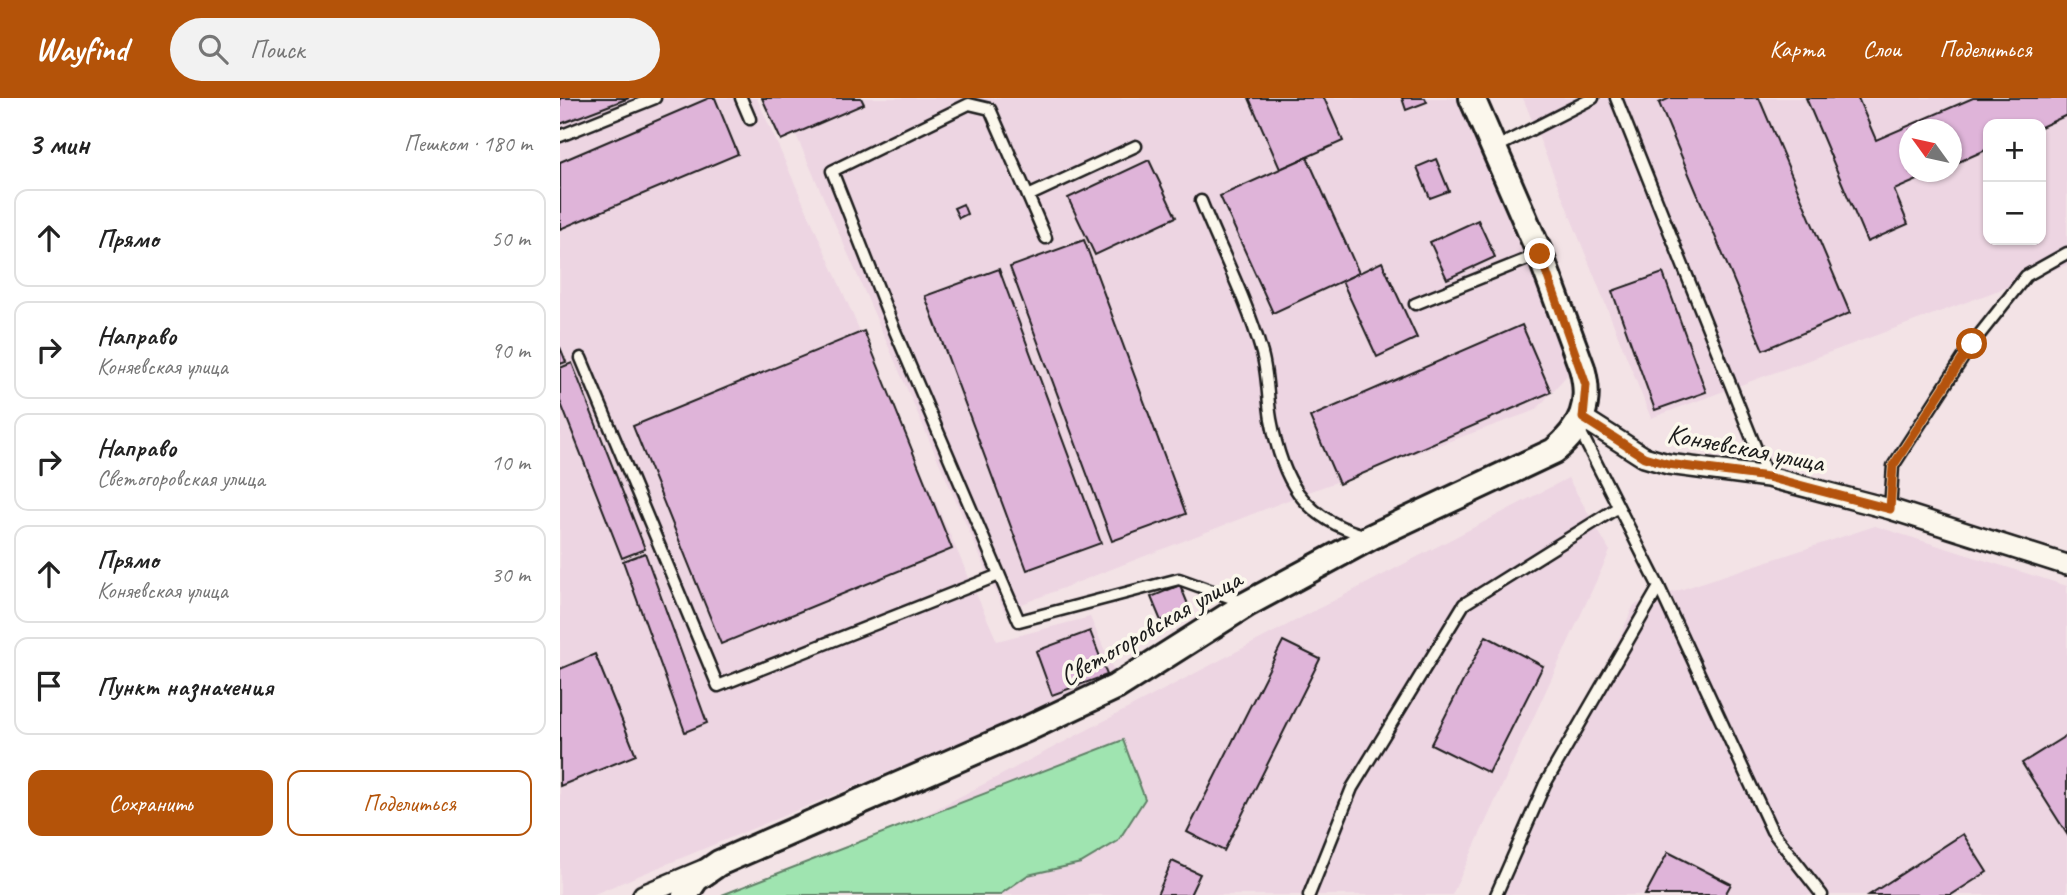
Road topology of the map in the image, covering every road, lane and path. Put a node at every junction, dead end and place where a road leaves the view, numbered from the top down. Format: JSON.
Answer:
{"nodes":[{"id":1,"x":655,"y":98,"type":"edge"},
{"id":2,"x":741,"y":98,"type":"edge"},
{"id":3,"x":1472,"y":98,"type":"edge"},
{"id":4,"x":1593,"y":98,"type":"edge"},
{"id":5,"x":1616,"y":98,"type":"edge"},
{"id":6,"x":750,"y":119,"type":"dead end"},
{"id":7,"x":560,"y":136,"type":"edge"},
{"id":8,"x":1136,"y":146,"type":"dead end"},
{"id":9,"x":1495,"y":148,"type":"junction"},
{"id":10,"x":1028,"y":196,"type":"junction"},
{"id":11,"x":1201,"y":201,"type":"dead end"},
{"id":12,"x":1046,"y":238,"type":"dead end"},
{"id":13,"x":2067,"y":253,"type":"edge"},
{"id":14,"x":1540,"y":254,"type":"junction"},
{"id":15,"x":1415,"y":304,"type":"dead end"},
{"id":16,"x":581,"y":358,"type":"dead end"},
{"id":17,"x":1580,"y":422,"type":"junction"},
{"id":18,"x":1768,"y":477,"type":"junction"},
{"id":19,"x":1618,"y":508,"type":"junction"},
{"id":20,"x":1890,"y":509,"type":"junction"},
{"id":21,"x":1371,"y":537,"type":"junction"},
{"id":22,"x":2067,"y":565,"type":"edge"},
{"id":23,"x":999,"y":575,"type":"junction"},
{"id":24,"x":1659,"y":587,"type":"junction"},
{"id":25,"x":1247,"y":604,"type":"junction"},
{"id":26,"x":719,"y":863,"type":"junction"},
{"id":27,"x":643,"y":895,"type":"edge"},
{"id":28,"x":685,"y":895,"type":"edge"},
{"id":29,"x":1309,"y":895,"type":"edge"},
{"id":30,"x":1496,"y":895,"type":"edge"},
{"id":31,"x":1822,"y":895,"type":"edge"}],
"edges":[{"from":1,"to":7,"type":"lane"},
{"from":2,"to":6,"type":"lane"},
{"from":3,"to":9,"type":"street"},
{"from":4,"to":9,"type":"lane"},
{"from":5,"to":18,"type":"lane"},
{"from":8,"to":10,"type":"lane"},
{"from":9,"to":14,"type":"street"},
{"from":10,"to":12,"type":"lane"},
{"from":10,"to":23,"type":"lane"},
{"from":11,"to":21,"type":"lane"},
{"from":13,"to":20,"type":"lane"},
{"from":14,"to":15,"type":"lane"},
{"from":14,"to":17,"type":"street"},
{"from":16,"to":23,"type":"lane"},
{"from":17,"to":18,"type":"street","name":"Коняевская улица"},
{"from":17,"to":19,"type":"lane"},
{"from":17,"to":21,"type":"street","name":"Светогоровская улица"},
{"from":18,"to":20,"type":"street","name":"Коняевская улица"},
{"from":19,"to":24,"type":"lane"},
{"from":19,"to":29,"type":"lane"},
{"from":20,"to":22,"type":"street","name":"Коняевская улица"},
{"from":21,"to":25,"type":"street","name":"Светогоровская улица"},
{"from":23,"to":25,"type":"lane"},
{"from":24,"to":30,"type":"lane"},
{"from":24,"to":31,"type":"lane"},
{"from":25,"to":26,"type":"street","name":"Светогоровская улица"},
{"from":26,"to":27,"type":"street","name":"Светогоровская улица"},
{"from":26,"to":28,"type":"street"}]}
